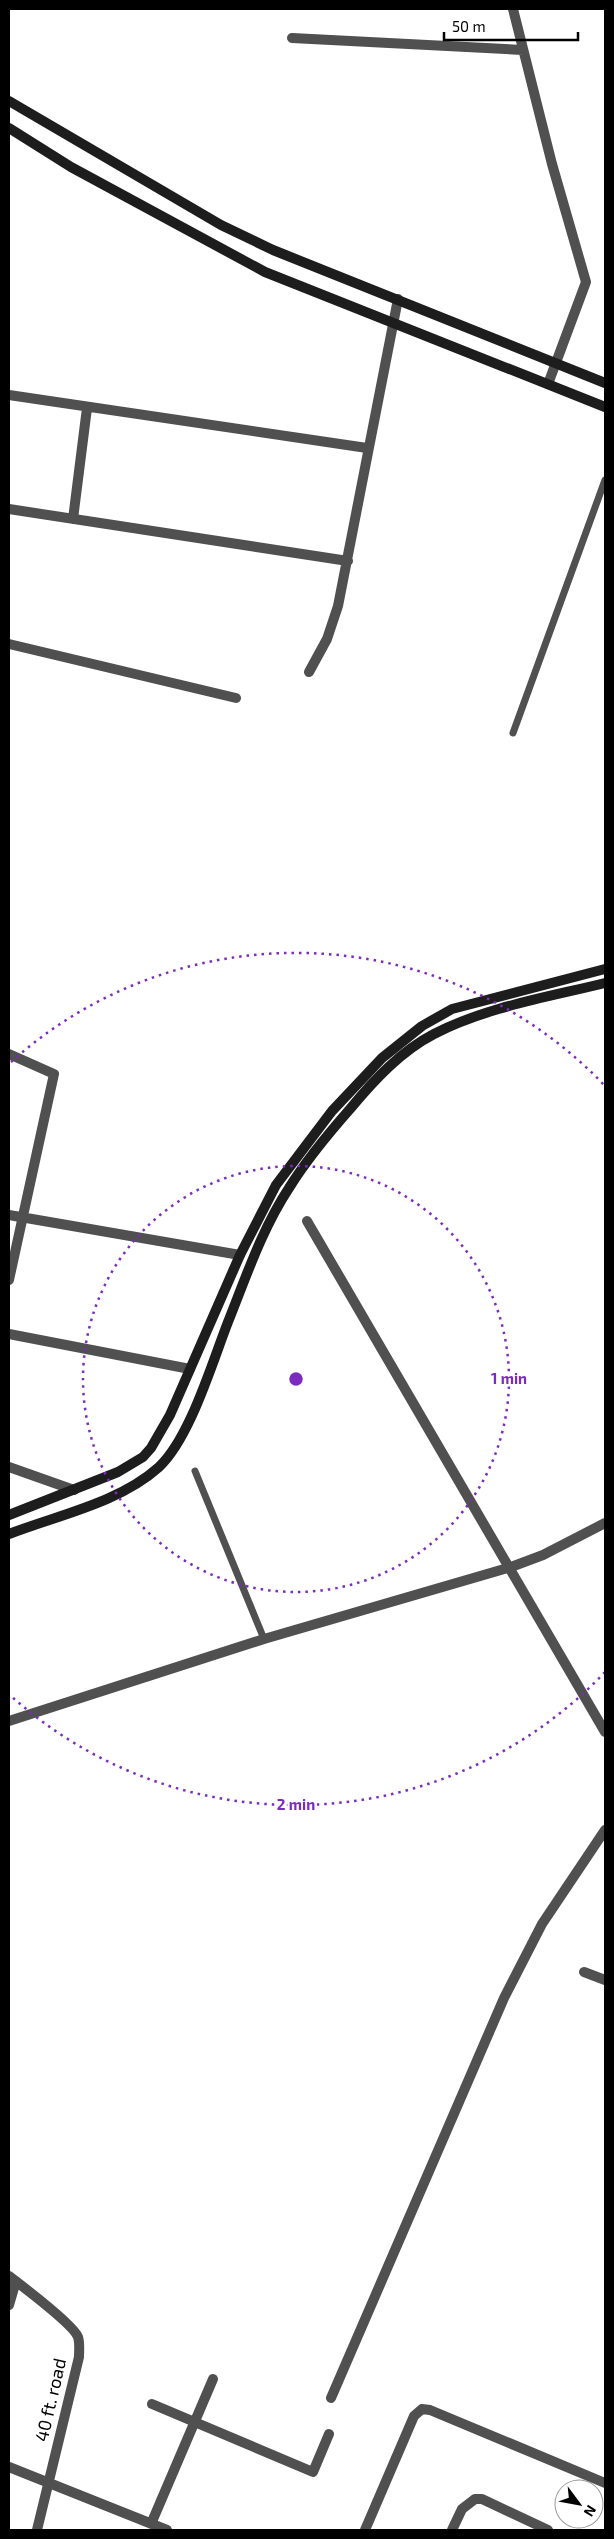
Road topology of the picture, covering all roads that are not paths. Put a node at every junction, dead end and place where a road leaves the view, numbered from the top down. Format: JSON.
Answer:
{"nodes":[{"id":1,"x":513,"y":9,"type":"edge"},
{"id":2,"x":292,"y":38,"type":"dead end"},
{"id":3,"x":523,"y":50,"type":"junction"},
{"id":4,"x":9,"y":101,"type":"edge"},
{"id":5,"x":9,"y":128,"type":"edge"},
{"id":6,"x":398,"y":299,"type":"junction"},
{"id":7,"x":393,"y":323,"type":"junction"},
{"id":8,"x":556,"y":363,"type":"junction"},
{"id":9,"x":605,"y":383,"type":"edge"},
{"id":10,"x":548,"y":384,"type":"junction"},
{"id":11,"x":9,"y":395,"type":"edge"},
{"id":12,"x":87,"y":408,"type":"junction"},
{"id":13,"x":605,"y":408,"type":"edge"},
{"id":14,"x":368,"y":448,"type":"junction"},
{"id":15,"x":605,"y":480,"type":"edge"},
{"id":16,"x":9,"y":509,"type":"edge"},
{"id":17,"x":73,"y":519,"type":"junction"},
{"id":18,"x":348,"y":561,"type":"junction"},
{"id":19,"x":9,"y":644,"type":"edge"},
{"id":20,"x":309,"y":672,"type":"dead end"},
{"id":21,"x":236,"y":698,"type":"dead end"},
{"id":22,"x":513,"y":733,"type":"dead end"},
{"id":23,"x":605,"y":969,"type":"edge"},
{"id":24,"x":605,"y":983,"type":"edge"},
{"id":25,"x":9,"y":1054,"type":"edge"},
{"id":26,"x":324,"y":1121,"type":"junction"},
{"id":27,"x":333,"y":1128,"type":"junction"},
{"id":28,"x":9,"y":1215,"type":"edge"},
{"id":29,"x":21,"y":1217,"type":"junction"},
{"id":30,"x":308,"y":1221,"type":"dead end"},
{"id":31,"x":240,"y":1255,"type":"junction"},
{"id":32,"x":9,"y":1280,"type":"edge"},
{"id":33,"x":9,"y":1334,"type":"edge"},
{"id":34,"x":190,"y":1369,"type":"junction"},
{"id":35,"x":9,"y":1467,"type":"edge"},
{"id":36,"x":195,"y":1471,"type":"dead end"},
{"id":37,"x":74,"y":1490,"type":"junction"},
{"id":38,"x":9,"y":1515,"type":"edge"},
{"id":39,"x":605,"y":1524,"type":"edge"},
{"id":40,"x":9,"y":1534,"type":"edge"},
{"id":41,"x":511,"y":1566,"type":"junction"},
{"id":42,"x":264,"y":1639,"type":"junction"},
{"id":43,"x":9,"y":1721,"type":"edge"},
{"id":44,"x":605,"y":1732,"type":"edge"},
{"id":45,"x":605,"y":1830,"type":"edge"},
{"id":46,"x":584,"y":1972,"type":"dead end"},
{"id":47,"x":605,"y":1980,"type":"edge"},
{"id":48,"x":12,"y":2279,"type":"edge"},
{"id":49,"x":9,"y":2305,"type":"edge"},
{"id":50,"x":213,"y":2379,"type":"dead end"},
{"id":51,"x":331,"y":2398,"type":"dead end"},
{"id":52,"x":152,"y":2404,"type":"dead end"},
{"id":53,"x":195,"y":2422,"type":"junction"},
{"id":54,"x":329,"y":2434,"type":"dead end"},
{"id":55,"x":9,"y":2466,"type":"edge"},
{"id":56,"x":605,"y":2483,"type":"edge"},
{"id":57,"x":49,"y":2484,"type":"junction"},
{"id":58,"x":151,"y":2524,"type":"junction"},
{"id":59,"x":37,"y":2530,"type":"edge"},
{"id":60,"x":167,"y":2530,"type":"edge"},
{"id":61,"x":365,"y":2530,"type":"edge"},
{"id":62,"x":452,"y":2530,"type":"edge"},
{"id":63,"x":548,"y":2530,"type":"edge"}],
"edges":[{"from":1,"to":3,"type":"street"},
{"from":2,"to":3,"type":"street"},
{"from":3,"to":8,"type":"street"},
{"from":4,"to":6,"type":"street"},
{"from":5,"to":7,"type":"street"},
{"from":6,"to":7,"type":"street"},
{"from":6,"to":8,"type":"street"},
{"from":7,"to":10,"type":"street"},
{"from":7,"to":14,"type":"street"},
{"from":8,"to":9,"type":"street"},
{"from":8,"to":10,"type":"street"},
{"from":10,"to":13,"type":"street"},
{"from":11,"to":12,"type":"street"},
{"from":12,"to":14,"type":"street"},
{"from":12,"to":17,"type":"street"},
{"from":14,"to":18,"type":"street"},
{"from":15,"to":22,"type":"lane"},
{"from":16,"to":17,"type":"street"},
{"from":17,"to":18,"type":"street"},
{"from":18,"to":20,"type":"street"},
{"from":19,"to":21,"type":"street"},
{"from":23,"to":26,"type":"street"},
{"from":24,"to":27,"type":"street"},
{"from":25,"to":29,"type":"street"},
{"from":26,"to":27,"type":"street"},
{"from":26,"to":31,"type":"street"},
{"from":27,"to":40,"type":"street"},
{"from":28,"to":29,"type":"street"},
{"from":29,"to":31,"type":"street"},
{"from":29,"to":32,"type":"street"},
{"from":30,"to":41,"type":"street"},
{"from":31,"to":34,"type":"street"},
{"from":33,"to":34,"type":"street"},
{"from":34,"to":37,"type":"street"},
{"from":35,"to":37,"type":"street"},
{"from":36,"to":42,"type":"lane"},
{"from":37,"to":38,"type":"street"},
{"from":39,"to":41,"type":"street"},
{"from":41,"to":42,"type":"street"},
{"from":41,"to":44,"type":"street"},
{"from":42,"to":43,"type":"street"},
{"from":45,"to":51,"type":"street"},
{"from":46,"to":47,"type":"street"},
{"from":48,"to":49,"type":"street"},
{"from":48,"to":57,"type":"street","name":"40 ft. road"},
{"from":50,"to":53,"type":"street"},
{"from":52,"to":53,"type":"street"},
{"from":53,"to":54,"type":"street"},
{"from":53,"to":58,"type":"street"},
{"from":55,"to":57,"type":"street"},
{"from":56,"to":61,"type":"street"},
{"from":57,"to":58,"type":"street"},
{"from":57,"to":59,"type":"street","name":"40 ft. road"},
{"from":58,"to":60,"type":"street"},
{"from":62,"to":63,"type":"street"}]}
